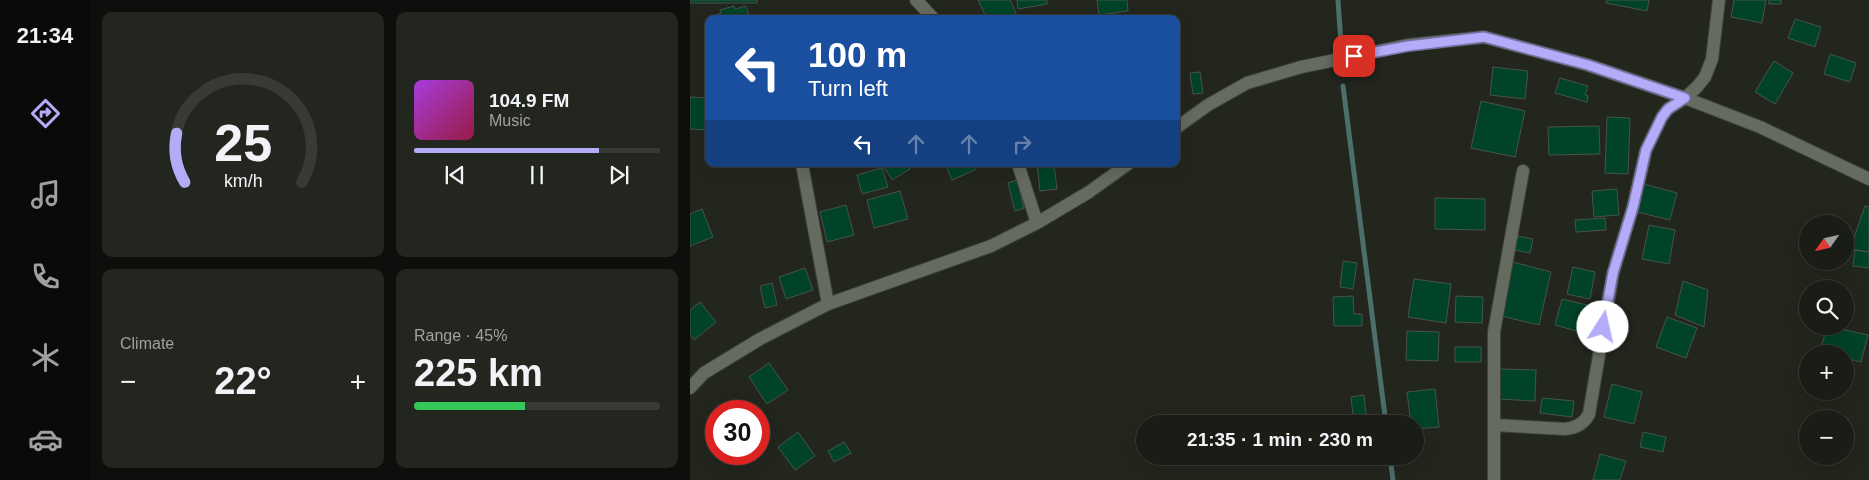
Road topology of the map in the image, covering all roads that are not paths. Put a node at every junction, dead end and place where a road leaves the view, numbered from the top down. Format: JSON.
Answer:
{"nodes":[{"id":1,"x":916,"y":0,"type":"edge"},
{"id":2,"x":1719,"y":0,"type":"edge"},
{"id":3,"x":930,"y":15,"type":"edge"},
{"id":4,"x":1685,"y":98,"type":"junction"},
{"id":5,"x":1180,"y":125,"type":"edge"},
{"id":6,"x":803,"y":167,"type":"edge"},
{"id":7,"x":1019,"y":167,"type":"edge"},
{"id":8,"x":1124,"y":167,"type":"edge"},
{"id":9,"x":1523,"y":171,"type":"dead end"},
{"id":10,"x":1869,"y":179,"type":"edge"},
{"id":11,"x":1037,"y":223,"type":"junction"},
{"id":12,"x":828,"y":304,"type":"junction"},
{"id":13,"x":690,"y":388,"type":"edge"},
{"id":14,"x":1494,"y":425,"type":"junction"},
{"id":15,"x":1494,"y":480,"type":"edge"}],
"edges":[{"from":1,"to":3,"type":"street"},
{"from":2,"to":4,"type":"street"},
{"from":4,"to":5,"type":"street"},
{"from":4,"to":10,"type":"street"},
{"from":4,"to":14,"type":"street"},
{"from":6,"to":12,"type":"street"},
{"from":7,"to":11,"type":"street"},
{"from":8,"to":11,"type":"street"},
{"from":9,"to":14,"type":"street"},
{"from":11,"to":12,"type":"street"},
{"from":12,"to":13,"type":"street"},
{"from":14,"to":15,"type":"street"}]}
